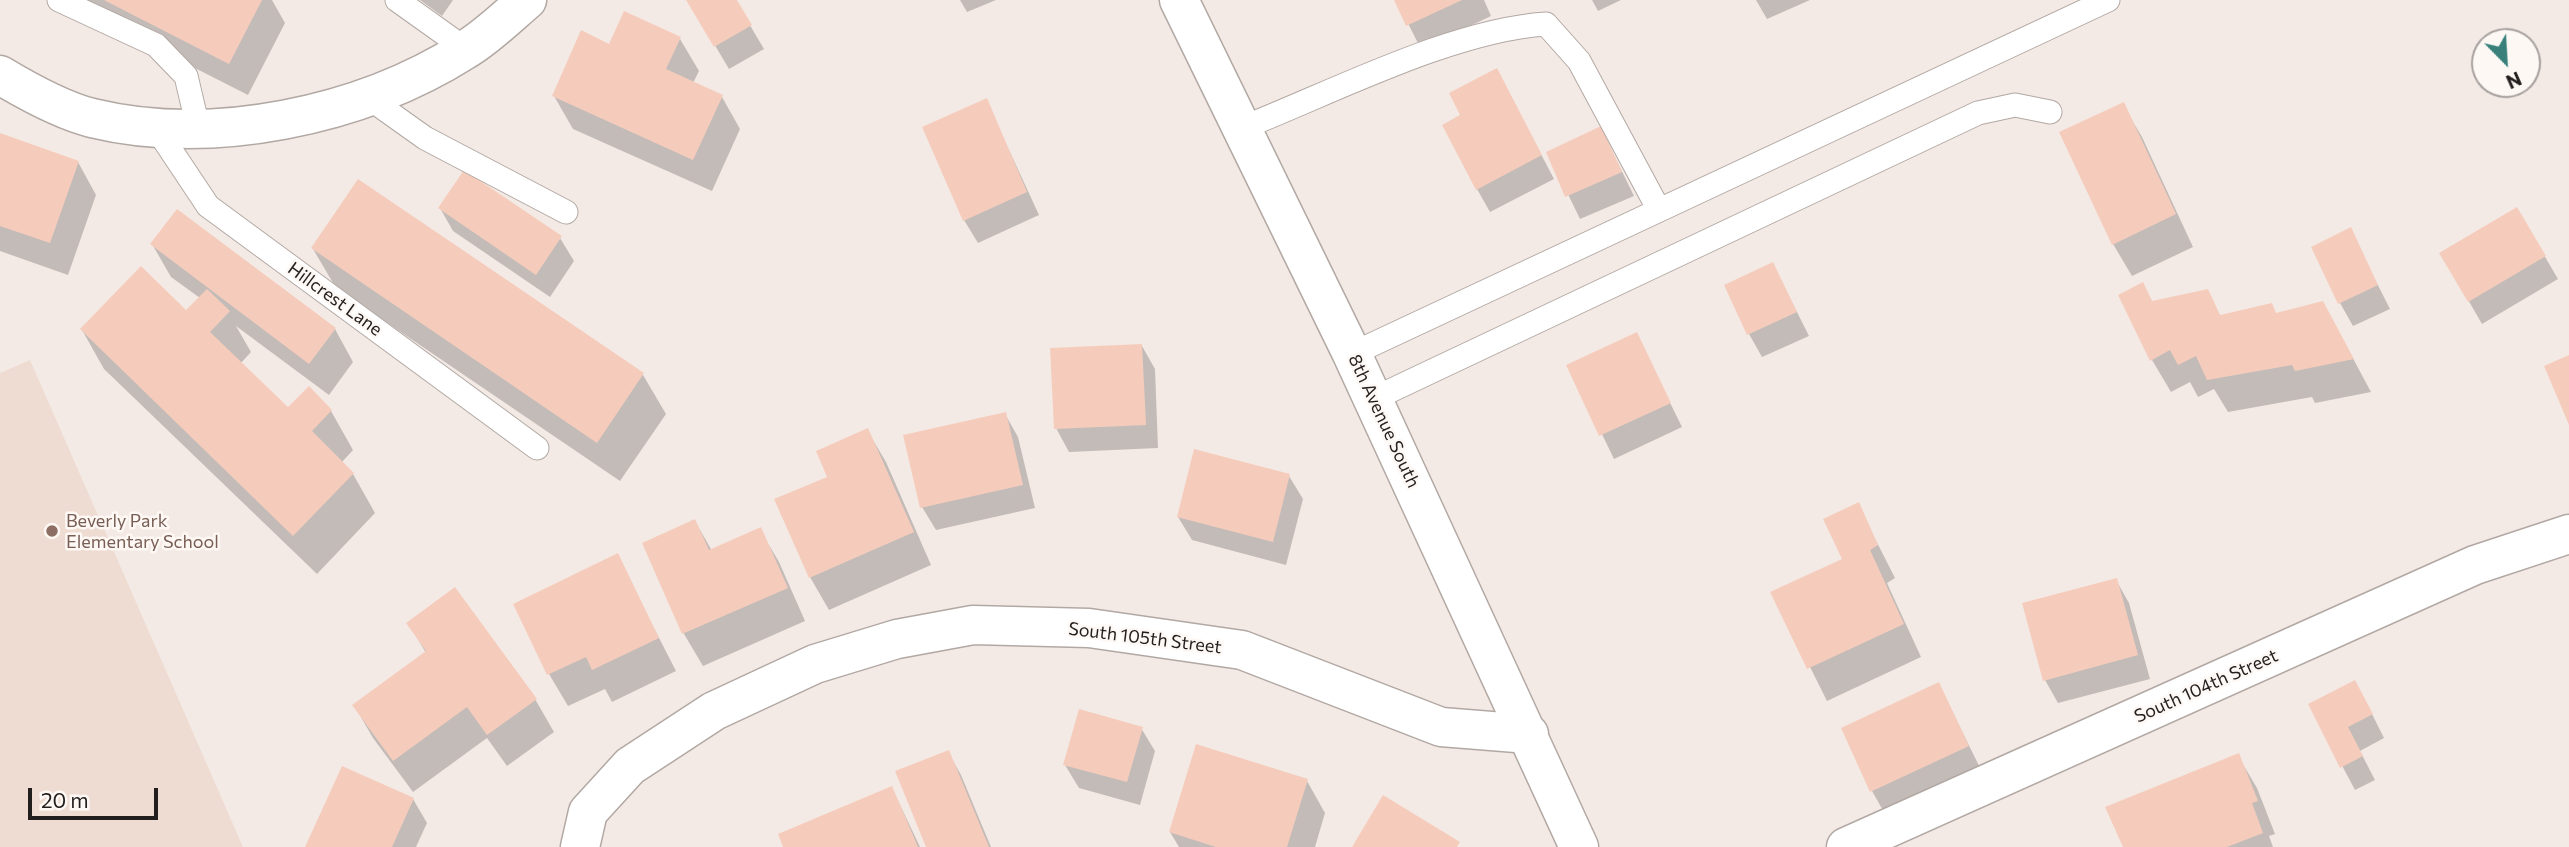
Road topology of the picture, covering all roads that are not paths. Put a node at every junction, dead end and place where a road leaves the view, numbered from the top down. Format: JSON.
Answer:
{"nodes":[{"id":1,"x":59,"y":0,"type":"edge"},
{"id":2,"x":397,"y":0,"type":"edge"},
{"id":3,"x":527,"y":0,"type":"edge"},
{"id":4,"x":1179,"y":0,"type":"edge"},
{"id":5,"x":2108,"y":0,"type":"edge"},
{"id":6,"x":467,"y":50,"type":"junction"},
{"id":7,"x":0,"y":75,"type":"edge"},
{"id":8,"x":366,"y":96,"type":"junction"},
{"id":9,"x":2050,"y":112,"type":"dead end"},
{"id":10,"x":198,"y":127,"type":"junction"},
{"id":11,"x":156,"y":128,"type":"junction"},
{"id":12,"x":1242,"y":128,"type":"junction"},
{"id":13,"x":1659,"y":210,"type":"junction"},
{"id":14,"x":566,"y":212,"type":"dead end"},
{"id":15,"x":1352,"y":354,"type":"junction"},
{"id":16,"x":1373,"y":399,"type":"junction"},
{"id":17,"x":537,"y":448,"type":"dead end"},
{"id":18,"x":2569,"y":534,"type":"edge"},
{"id":19,"x":1529,"y":734,"type":"junction"},
{"id":20,"x":584,"y":830,"type":"edge"},
{"id":21,"x":1579,"y":847,"type":"edge"},
{"id":22,"x":1846,"y":847,"type":"edge"}],
"edges":[{"from":1,"to":10,"type":"lane"},
{"from":2,"to":6,"type":"lane"},
{"from":3,"to":6,"type":"street"},
{"from":4,"to":12,"type":"street","name":"8th Avenue South"},
{"from":5,"to":13,"type":"lane"},
{"from":6,"to":8,"type":"street"},
{"from":7,"to":11,"type":"street"},
{"from":8,"to":10,"type":"street"},
{"from":8,"to":14,"type":"lane"},
{"from":9,"to":16,"type":"lane"},
{"from":10,"to":11,"type":"street"},
{"from":11,"to":17,"type":"lane","name":"Hillcrest Lane"},
{"from":12,"to":13,"type":"lane"},
{"from":12,"to":15,"type":"street","name":"8th Avenue South"},
{"from":13,"to":15,"type":"lane"},
{"from":15,"to":16,"type":"street","name":"8th Avenue South"},
{"from":16,"to":19,"type":"street","name":"8th Avenue South"},
{"from":18,"to":22,"type":"street","name":"South 104th Street"},
{"from":19,"to":20,"type":"street","name":"South 105th Street"},
{"from":19,"to":21,"type":"street","name":"8th Avenue South"}]}
